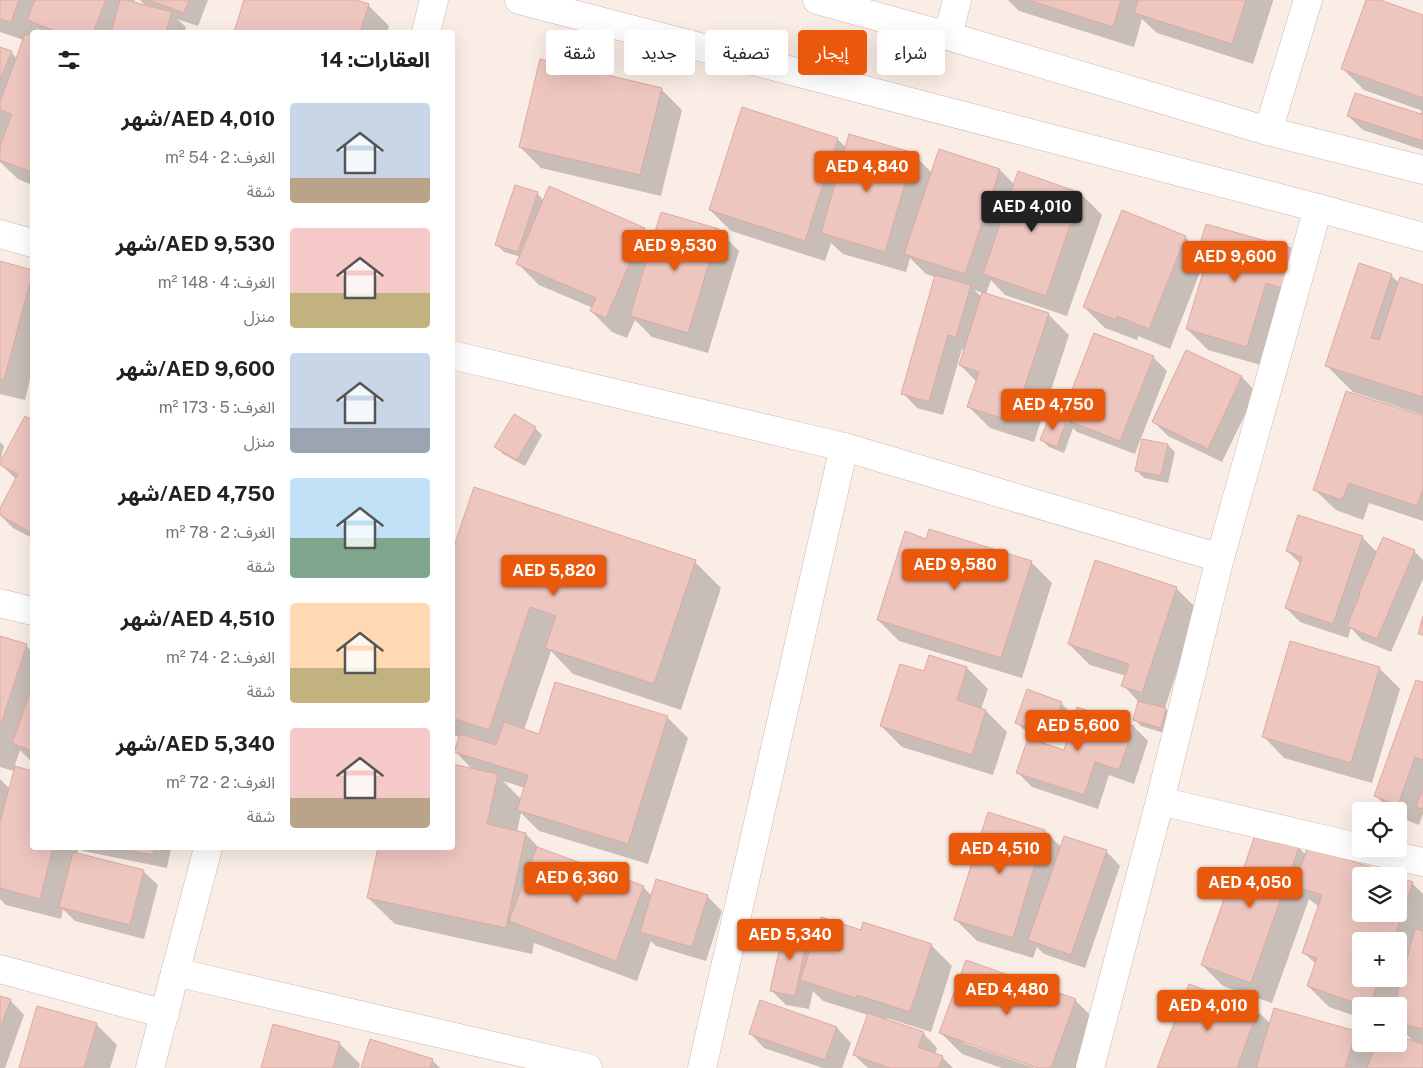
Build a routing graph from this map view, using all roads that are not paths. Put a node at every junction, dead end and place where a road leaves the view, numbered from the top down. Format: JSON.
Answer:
{"nodes":[{"id":1,"x":434,"y":0,"type":"edge"},
{"id":2,"x":520,"y":0,"type":"edge"},
{"id":3,"x":817,"y":0,"type":"edge"},
{"id":4,"x":957,"y":0,"type":"edge"},
{"id":5,"x":1308,"y":0,"type":"edge"},
{"id":6,"x":426,"y":30,"type":"edge"},
{"id":7,"x":948,"y":36,"type":"junction"},
{"id":8,"x":1268,"y":131,"type":"junction"},
{"id":9,"x":1423,"y":170,"type":"edge"},
{"id":10,"x":1318,"y":208,"type":"junction"},
{"id":11,"x":0,"y":234,"type":"edge"},
{"id":12,"x":1423,"y":237,"type":"edge"},
{"id":13,"x":30,"y":242,"type":"edge"},
{"id":14,"x":455,"y":356,"type":"edge"},
{"id":15,"x":844,"y":447,"type":"junction"},
{"id":16,"x":1220,"y":558,"type":"junction"},
{"id":17,"x":0,"y":603,"type":"edge"},
{"id":18,"x":30,"y":611,"type":"edge"},
{"id":19,"x":1160,"y":801,"type":"junction"},
{"id":20,"x":1352,"y":846,"type":"edge"},
{"id":21,"x":207,"y":850,"type":"edge"},
{"id":22,"x":1401,"y":857,"type":"edge"},
{"id":23,"x":1423,"y":862,"type":"edge"},
{"id":24,"x":0,"y":969,"type":"edge"},
{"id":25,"x":175,"y":972,"type":"junction"},
{"id":26,"x":164,"y":1014,"type":"junction"},
{"id":27,"x":150,"y":1068,"type":"edge"},
{"id":28,"x":588,"y":1068,"type":"edge"},
{"id":29,"x":702,"y":1068,"type":"edge"},
{"id":30,"x":1090,"y":1068,"type":"edge"}],
"edges":[{"from":1,"to":6,"type":"street"},
{"from":2,"to":10,"type":"street"},
{"from":3,"to":7,"type":"street"},
{"from":4,"to":7,"type":"street"},
{"from":5,"to":8,"type":"street"},
{"from":7,"to":8,"type":"street"},
{"from":8,"to":9,"type":"street"},
{"from":10,"to":12,"type":"street"},
{"from":10,"to":16,"type":"street"},
{"from":11,"to":13,"type":"street"},
{"from":14,"to":15,"type":"street"},
{"from":15,"to":16,"type":"street"},
{"from":15,"to":29,"type":"street"},
{"from":16,"to":19,"type":"street"},
{"from":17,"to":18,"type":"street"},
{"from":19,"to":20,"type":"street"},
{"from":19,"to":30,"type":"street"},
{"from":21,"to":25,"type":"street"},
{"from":22,"to":23,"type":"street"},
{"from":24,"to":26,"type":"street"},
{"from":25,"to":26,"type":"street"},
{"from":25,"to":28,"type":"street"},
{"from":26,"to":27,"type":"street"}]}
